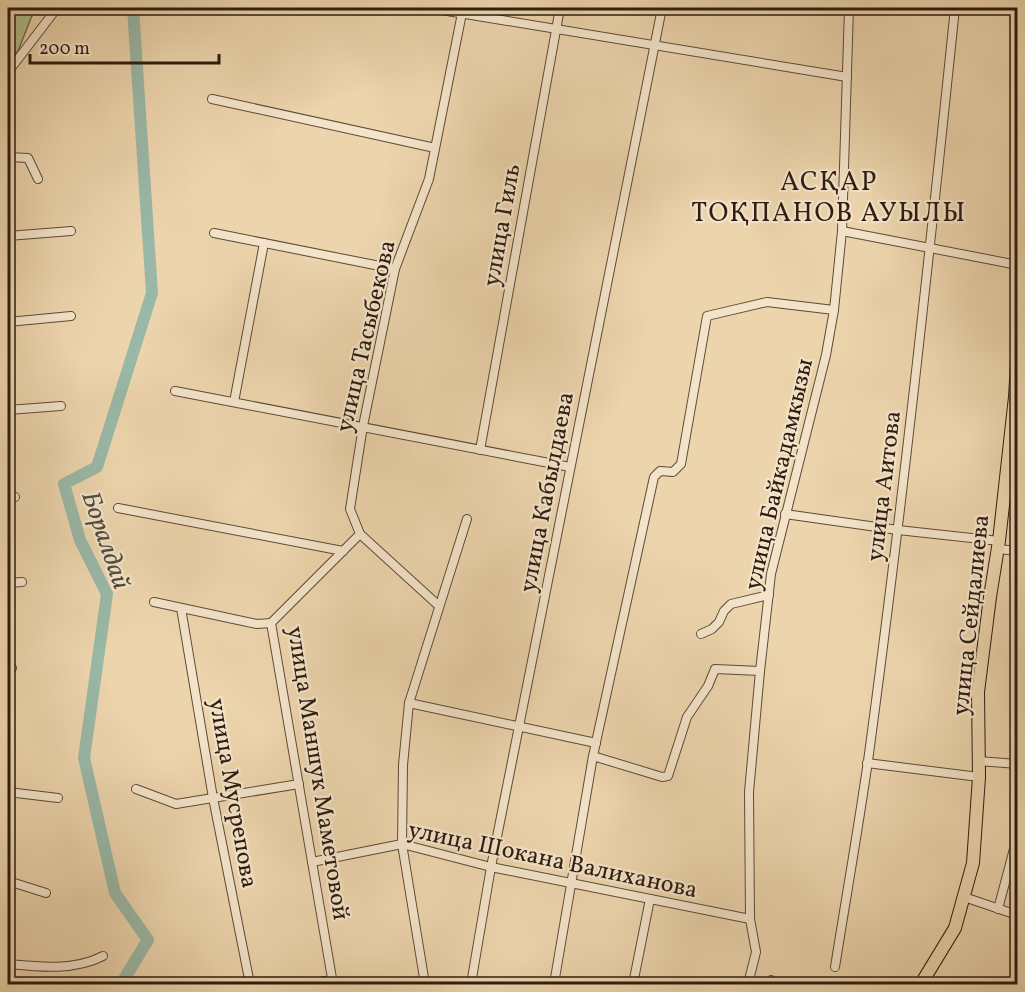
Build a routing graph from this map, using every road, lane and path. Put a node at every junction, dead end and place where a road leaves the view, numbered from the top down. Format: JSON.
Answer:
{"nodes":[{"id":1,"x":57,"y":8,"type":"edge"},
{"id":2,"x":429,"y":8,"type":"edge"},
{"id":3,"x":560,"y":8,"type":"edge"},
{"id":4,"x":662,"y":8,"type":"edge"},
{"id":5,"x":849,"y":8,"type":"edge"},
{"id":6,"x":955,"y":8,"type":"edge"},
{"id":7,"x":462,"y":10,"type":"edge"},
{"id":8,"x":556,"y":29,"type":"junction"},
{"id":9,"x":655,"y":45,"type":"junction"},
{"id":10,"x":8,"y":72,"type":"edge"},
{"id":11,"x":847,"y":77,"type":"junction"},
{"id":12,"x":212,"y":99,"type":"dead end"},
{"id":13,"x":435,"y":148,"type":"junction"},
{"id":14,"x":8,"y":157,"type":"edge"},
{"id":15,"x":38,"y":179,"type":"dead end"},
{"id":16,"x":71,"y":231,"type":"dead end"},
{"id":17,"x":842,"y":231,"type":"junction"},
{"id":18,"x":214,"y":233,"type":"dead end"},
{"id":19,"x":8,"y":236,"type":"edge"},
{"id":20,"x":264,"y":243,"type":"junction"},
{"id":21,"x":930,"y":248,"type":"junction"},
{"id":22,"x":1017,"y":265,"type":"edge"},
{"id":23,"x":395,"y":269,"type":"junction"},
{"id":24,"x":834,"y":310,"type":"junction"},
{"id":25,"x":71,"y":316,"type":"dead end"},
{"id":26,"x":8,"y":322,"type":"edge"},
{"id":27,"x":1017,"y":347,"type":"edge"},
{"id":28,"x":175,"y":391,"type":"dead end"},
{"id":29,"x":234,"y":402,"type":"junction"},
{"id":30,"x":61,"y":406,"type":"dead end"},
{"id":31,"x":8,"y":410,"type":"edge"},
{"id":32,"x":363,"y":426,"type":"junction"},
{"id":33,"x":480,"y":450,"type":"junction"},
{"id":34,"x":570,"y":467,"type":"junction"},
{"id":35,"x":118,"y":508,"type":"dead end"},
{"id":36,"x":785,"y":514,"type":"junction"},
{"id":37,"x":467,"y":519,"type":"dead end"},
{"id":38,"x":898,"y":530,"type":"junction"},
{"id":39,"x":360,"y":534,"type":"junction"},
{"id":40,"x":998,"y":545,"type":"junction"},
{"id":41,"x":343,"y":551,"type":"junction"},
{"id":42,"x":1017,"y":551,"type":"edge"},
{"id":43,"x":22,"y":582,"type":"dead end"},
{"id":44,"x":8,"y":583,"type":"edge"},
{"id":45,"x":769,"y":595,"type":"junction"},
{"id":46,"x":154,"y":602,"type":"dead end"},
{"id":47,"x":440,"y":606,"type":"junction"},
{"id":48,"x":181,"y":608,"type":"junction"},
{"id":49,"x":271,"y":623,"type":"junction"},
{"id":50,"x":700,"y":634,"type":"dead end"},
{"id":51,"x":760,"y":671,"type":"junction"},
{"id":52,"x":409,"y":703,"type":"junction"},
{"id":53,"x":520,"y":726,"type":"junction"},
{"id":54,"x":596,"y":743,"type":"junction"},
{"id":55,"x":593,"y":756,"type":"junction"},
{"id":56,"x":978,"y":761,"type":"junction"},
{"id":57,"x":867,"y":763,"type":"junction"},
{"id":58,"x":1017,"y":764,"type":"edge"},
{"id":59,"x":978,"y":777,"type":"junction"},
{"id":60,"x":299,"y":784,"type":"junction"},
{"id":61,"x":136,"y":789,"type":"dead end"},
{"id":62,"x":8,"y":792,"type":"edge"},
{"id":63,"x":58,"y":798,"type":"dead end"},
{"id":64,"x":213,"y":798,"type":"junction"},
{"id":65,"x":402,"y":844,"type":"junction"},
{"id":66,"x":1014,"y":849,"type":"dead end"},
{"id":67,"x":312,"y":862,"type":"junction"},
{"id":68,"x":490,"y":867,"type":"junction"},
{"id":69,"x":8,"y":881,"type":"edge"},
{"id":70,"x":570,"y":884,"type":"junction"},
{"id":71,"x":46,"y":893,"type":"dead end"},
{"id":72,"x":964,"y":897,"type":"junction"},
{"id":73,"x":650,"y":899,"type":"junction"},
{"id":74,"x":998,"y":909,"type":"junction"},
{"id":75,"x":1017,"y":915,"type":"edge"},
{"id":76,"x":750,"y":918,"type":"junction"},
{"id":77,"x":103,"y":956,"type":"dead end"},
{"id":78,"x":8,"y":964,"type":"edge"},
{"id":79,"x":835,"y":967,"type":"dead end"},
{"id":80,"x":333,"y":982,"type":"edge"},
{"id":81,"x":250,"y":984,"type":"edge"},
{"id":82,"x":305,"y":984,"type":"edge"},
{"id":83,"x":425,"y":984,"type":"edge"},
{"id":84,"x":471,"y":984,"type":"edge"},
{"id":85,"x":554,"y":984,"type":"edge"},
{"id":86,"x":633,"y":984,"type":"edge"},
{"id":87,"x":748,"y":984,"type":"edge"},
{"id":88,"x":921,"y":984,"type":"edge"}],
"edges":[{"from":1,"to":10,"type":"street"},
{"from":2,"to":7,"type":"street"},
{"from":3,"to":8,"type":"street","name":"улица Гиль"},
{"from":4,"to":9,"type":"street","name":"улица Кабылдаева"},
{"from":5,"to":11,"type":"street","name":"улица Байкадамкызы"},
{"from":6,"to":21,"type":"street","name":"улица Аитова"},
{"from":7,"to":8,"type":"street"},
{"from":7,"to":13,"type":"street","name":"улица Тасыбекова"},
{"from":8,"to":9,"type":"street"},
{"from":8,"to":33,"type":"street","name":"улица Гиль"},
{"from":9,"to":11,"type":"street"},
{"from":9,"to":34,"type":"street","name":"улица Кабылдаева"},
{"from":11,"to":17,"type":"street","name":"улица Байкадамкызы"},
{"from":12,"to":13,"type":"street"},
{"from":13,"to":23,"type":"street","name":"улица Тасыбекова"},
{"from":14,"to":15,"type":"street"},
{"from":16,"to":19,"type":"street"},
{"from":17,"to":21,"type":"street"},
{"from":17,"to":24,"type":"street","name":"улица Байкадамкызы"},
{"from":18,"to":20,"type":"street"},
{"from":20,"to":23,"type":"street"},
{"from":20,"to":29,"type":"street"},
{"from":21,"to":22,"type":"street"},
{"from":21,"to":38,"type":"street","name":"улица Аитова"},
{"from":23,"to":32,"type":"street","name":"улица Тасыбекова"},
{"from":24,"to":36,"type":"street","name":"улица Байкадамкызы"},
{"from":24,"to":54,"type":"street"},
{"from":25,"to":26,"type":"street"},
{"from":27,"to":40,"type":"main road","name":"улица Сейдалиева"},
{"from":28,"to":29,"type":"street"},
{"from":29,"to":32,"type":"street"},
{"from":30,"to":31,"type":"street"},
{"from":32,"to":33,"type":"street"},
{"from":32,"to":39,"type":"street","name":"улица Тасыбекова"},
{"from":33,"to":34,"type":"street"},
{"from":34,"to":53,"type":"street","name":"улица Кабылдаева"},
{"from":35,"to":41,"type":"street"},
{"from":36,"to":38,"type":"street"},
{"from":36,"to":45,"type":"street","name":"улица Байкадамкызы"},
{"from":37,"to":47,"type":"street"},
{"from":38,"to":40,"type":"street"},
{"from":38,"to":57,"type":"street","name":"улица Аитова"},
{"from":39,"to":41,"type":"street","name":"улица Маншук Маметовой"},
{"from":39,"to":47,"type":"street","name":"улица Тасыбекова"},
{"from":40,"to":42,"type":"street"},
{"from":40,"to":56,"type":"main road","name":"улица Сейдалиева"},
{"from":41,"to":49,"type":"street","name":"улица Маншук Маметовой"},
{"from":43,"to":44,"type":"street"},
{"from":45,"to":50,"type":"street"},
{"from":45,"to":51,"type":"street","name":"улица Байкадамкызы"},
{"from":46,"to":48,"type":"street"},
{"from":47,"to":52,"type":"street"},
{"from":48,"to":49,"type":"street"},
{"from":48,"to":64,"type":"street","name":"улица Мусрепова"},
{"from":49,"to":60,"type":"street","name":"улица Маншук Маметовой"},
{"from":51,"to":55,"type":"street"},
{"from":51,"to":76,"type":"street","name":"улица Байкадамкызы"},
{"from":52,"to":53,"type":"street"},
{"from":52,"to":65,"type":"street"},
{"from":53,"to":54,"type":"street"},
{"from":53,"to":68,"type":"street","name":"улица Кабылдаева"},
{"from":54,"to":55,"type":"street"},
{"from":55,"to":70,"type":"street"},
{"from":56,"to":58,"type":"street"},
{"from":56,"to":59,"type":"main road","name":"улица Сейдалиева"},
{"from":57,"to":59,"type":"street"},
{"from":57,"to":79,"type":"street","name":"улица Аитова"},
{"from":59,"to":72,"type":"main road","name":"улица Сейдалиева"},
{"from":60,"to":64,"type":"street"},
{"from":60,"to":67,"type":"street","name":"улица Маншук Маметовой"},
{"from":61,"to":64,"type":"street"},
{"from":62,"to":63,"type":"street"},
{"from":64,"to":81,"type":"street","name":"улица Мусрепова"},
{"from":65,"to":67,"type":"street","name":"улица Шокана Валиханова"},
{"from":65,"to":68,"type":"street","name":"улица Шокана Валиханова"},
{"from":65,"to":83,"type":"street"},
{"from":66,"to":74,"type":"street"},
{"from":67,"to":80,"type":"street","name":"улица Маншук Маметовой"},
{"from":68,"to":70,"type":"street","name":"улица Шокана Валиханова"},
{"from":68,"to":84,"type":"street","name":"улица Кабылдаева"},
{"from":69,"to":71,"type":"street"},
{"from":70,"to":73,"type":"street","name":"улица Шокана Валиханова"},
{"from":70,"to":85,"type":"street"},
{"from":72,"to":74,"type":"street"},
{"from":72,"to":88,"type":"main road","name":"улица Сейдалиева"},
{"from":73,"to":76,"type":"street","name":"улица Шокана Валиханова"},
{"from":73,"to":86,"type":"street"},
{"from":74,"to":75,"type":"street"},
{"from":76,"to":87,"type":"street","name":"улица Байкадамкызы"},
{"from":77,"to":78,"type":"street"},
{"from":80,"to":82,"type":"street"}]}
